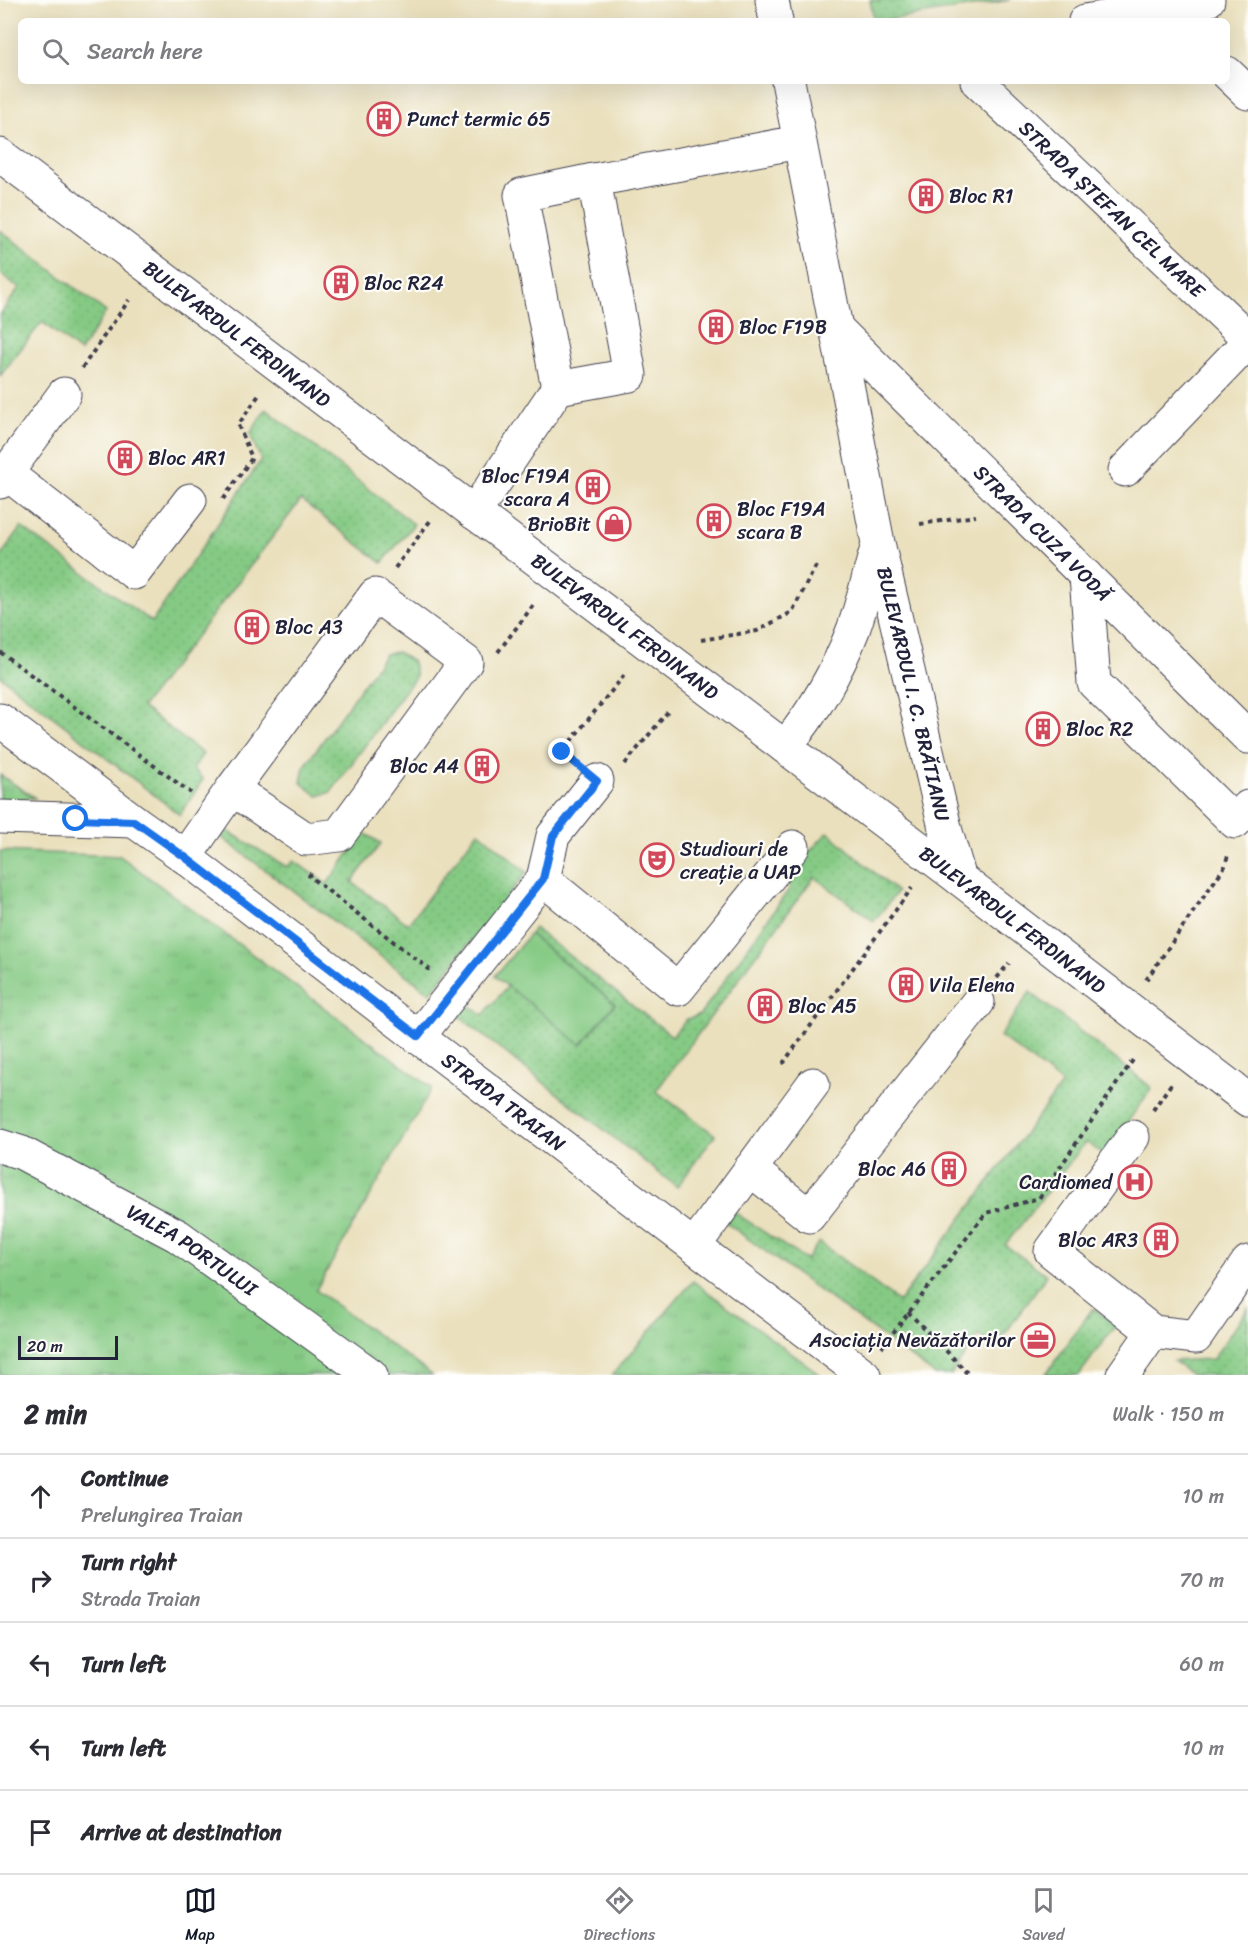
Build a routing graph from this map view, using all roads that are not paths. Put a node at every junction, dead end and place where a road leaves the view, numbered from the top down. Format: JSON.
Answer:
{"nodes":[{"id":1,"x":772,"y":0,"type":"edge"},
{"id":2,"x":1208,"y":0,"type":"edge"},
{"id":3,"x":1162,"y":10,"type":"edge"},
{"id":4,"x":775,"y":18,"type":"edge"},
{"id":5,"x":1106,"y":18,"type":"edge"},
{"id":6,"x":1230,"y":76,"type":"edge"},
{"id":7,"x":789,"y":84,"type":"edge"},
{"id":8,"x":980,"y":84,"type":"edge"},
{"id":9,"x":1248,"y":93,"type":"edge"},
{"id":10,"x":799,"y":142,"type":"junction"},
{"id":11,"x":0,"y":155,"type":"edge"},
{"id":12,"x":594,"y":180,"type":"junction"},
{"id":13,"x":836,"y":328,"type":"junction"},
{"id":14,"x":1248,"y":340,"type":"edge"},
{"id":15,"x":558,"y":388,"type":"junction"},
{"id":16,"x":64,"y":394,"type":"road end"},
{"id":17,"x":1125,"y":470,"type":"dead end"},
{"id":18,"x":3,"y":478,"type":"edge"},
{"id":19,"x":190,"y":500,"type":"road end"},
{"id":20,"x":474,"y":513,"type":"junction"},
{"id":21,"x":878,"y":543,"type":"junction"},
{"id":22,"x":1086,"y":576,"type":"junction"},
{"id":23,"x":0,"y":720,"type":"edge"},
{"id":24,"x":1248,"y":737,"type":"edge"},
{"id":25,"x":785,"y":747,"type":"junction"},
{"id":26,"x":597,"y":781,"type":"road end"},
{"id":27,"x":224,"y":800,"type":"junction"},
{"id":28,"x":1241,"y":815,"type":"edge"},
{"id":29,"x":0,"y":817,"type":"edge"},
{"id":30,"x":134,"y":821,"type":"junction"},
{"id":31,"x":793,"y":847,"type":"dead end"},
{"id":32,"x":185,"y":857,"type":"junction"},
{"id":33,"x":543,"y":879,"type":"junction"},
{"id":34,"x":960,"y":879,"type":"junction"},
{"id":35,"x":978,"y":1002,"type":"dead end"},
{"id":36,"x":418,"y":1036,"type":"junction"},
{"id":37,"x":813,"y":1084,"type":"road end"},
{"id":38,"x":1248,"y":1100,"type":"edge"},
{"id":39,"x":1133,"y":1137,"type":"dead end"},
{"id":40,"x":0,"y":1146,"type":"edge"},
{"id":41,"x":750,"y":1169,"type":"junction"},
{"id":42,"x":694,"y":1246,"type":"junction"},
{"id":43,"x":1248,"y":1262,"type":"edge"},
{"id":44,"x":1153,"y":1332,"type":"junction"},
{"id":45,"x":872,"y":1363,"type":"edge"},
{"id":46,"x":371,"y":1375,"type":"edge"},
{"id":47,"x":1123,"y":1375,"type":"edge"}],
"edges":[{"from":1,"to":4,"type":"street"},
{"from":2,"to":3,"type":"street"},
{"from":3,"to":5,"type":"street"},
{"from":6,"to":9,"type":"street"},
{"from":7,"to":10,"type":"street","name":"BULEVARDUL I. C. BRĂTIANU"},
{"from":8,"to":14,"type":"street","name":"STRADA ȘTEFAN CEL MARE"},
{"from":10,"to":12,"type":"street"},
{"from":10,"to":13,"type":"street","name":"BULEVARDUL I. C. BRĂTIANU"},
{"from":11,"to":20,"type":"street","name":"BULEVARDUL FERDINAND"},
{"from":12,"to":15,"type":"street"},
{"from":12,"to":15,"type":"street"},
{"from":13,"to":21,"type":"street","name":"BULEVARDUL I. C. BRĂTIANU"},
{"from":13,"to":22,"type":"street","name":"STRADA CUZA VODĂ"},
{"from":14,"to":17,"type":"street"},
{"from":15,"to":20,"type":"street"},
{"from":16,"to":18,"type":"street"},
{"from":18,"to":19,"type":"street"},
{"from":20,"to":25,"type":"street","name":"BULEVARDUL FERDINAND"},
{"from":21,"to":25,"type":"street","name":"BULEVARDUL I. C. BRĂTIANU"},
{"from":21,"to":34,"type":"street","name":"BULEVARDUL I. C. BRĂTIANU"},
{"from":22,"to":24,"type":"street","name":"STRADA CUZA VODĂ"},
{"from":22,"to":28,"type":"street"},
{"from":23,"to":30,"type":"street","name":"STRADA TRAIAN"},
{"from":25,"to":34,"type":"street","name":"BULEVARDUL FERDINAND"},
{"from":26,"to":33,"type":"street"},
{"from":27,"to":27,"type":"street"},
{"from":27,"to":32,"type":"street"},
{"from":29,"to":30,"type":"street"},
{"from":30,"to":32,"type":"street","name":"STRADA TRAIAN"},
{"from":31,"to":33,"type":"street"},
{"from":32,"to":36,"type":"street","name":"STRADA TRAIAN"},
{"from":33,"to":36,"type":"street"},
{"from":34,"to":38,"type":"street","name":"BULEVARDUL FERDINAND"},
{"from":35,"to":41,"type":"street"},
{"from":36,"to":42,"type":"street","name":"STRADA TRAIAN"},
{"from":37,"to":41,"type":"street"},
{"from":39,"to":44,"type":"street"},
{"from":40,"to":46,"type":"street","name":"VALEA PORTULUI"},
{"from":41,"to":42,"type":"street"},
{"from":42,"to":45,"type":"street","name":"STRADA TRAIAN"},
{"from":43,"to":44,"type":"street"},
{"from":44,"to":47,"type":"street"}]}
